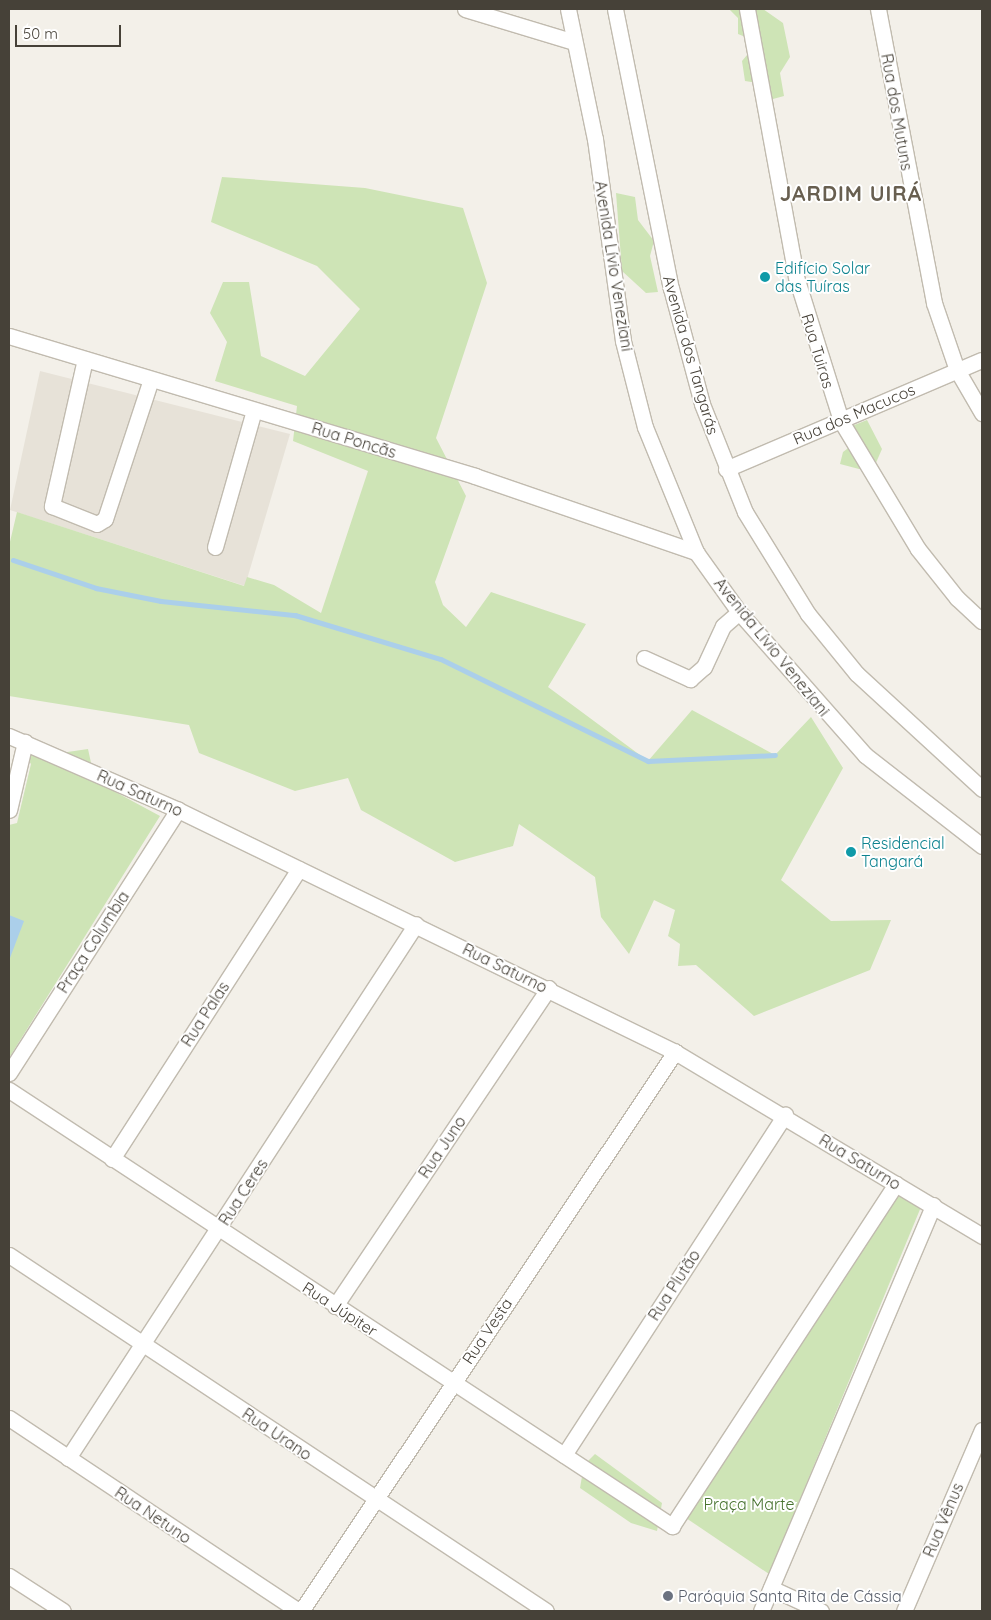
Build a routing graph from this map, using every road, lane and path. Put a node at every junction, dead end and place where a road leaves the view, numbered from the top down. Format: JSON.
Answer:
{"nodes":[{"id":1,"x":465,"y":9,"type":"edge"},
{"id":2,"x":568,"y":9,"type":"edge"},
{"id":3,"x":615,"y":9,"type":"edge"},
{"id":4,"x":748,"y":9,"type":"edge"},
{"id":5,"x":878,"y":9,"type":"edge"},
{"id":6,"x":574,"y":42,"type":"junction"},
{"id":7,"x":9,"y":336,"type":"edge"},
{"id":8,"x":85,"y":359,"type":"junction"},
{"id":9,"x":982,"y":360,"type":"edge"},
{"id":10,"x":957,"y":370,"type":"junction"},
{"id":11,"x":151,"y":379,"type":"junction"},
{"id":12,"x":254,"y":410,"type":"junction"},
{"id":13,"x":982,"y":413,"type":"edge"},
{"id":14,"x":841,"y":420,"type":"junction"},
{"id":15,"x":726,"y":469,"type":"junction"},
{"id":16,"x":215,"y":547,"type":"dead end"},
{"id":17,"x":696,"y":552,"type":"junction"},
{"id":18,"x":739,"y":612,"type":"junction"},
{"id":19,"x":982,"y":620,"type":"edge"},
{"id":20,"x":644,"y":658,"type":"dead end"},
{"id":21,"x":9,"y":736,"type":"edge"},
{"id":22,"x":25,"y":742,"type":"junction"},
{"id":23,"x":982,"y":789,"type":"edge"},
{"id":24,"x":9,"y":810,"type":"edge"},
{"id":25,"x":178,"y":810,"type":"junction"},
{"id":26,"x":982,"y":846,"type":"edge"},
{"id":27,"x":299,"y":869,"type":"junction"},
{"id":28,"x":416,"y":924,"type":"junction"},
{"id":29,"x":548,"y":988,"type":"junction"},
{"id":30,"x":675,"y":1052,"type":"junction"},
{"id":31,"x":9,"y":1073,"type":"edge"},
{"id":32,"x":9,"y":1090,"type":"edge"},
{"id":33,"x":785,"y":1116,"type":"junction"},
{"id":34,"x":112,"y":1159,"type":"junction"},
{"id":35,"x":896,"y":1184,"type":"junction"},
{"id":36,"x":933,"y":1205,"type":"junction"},
{"id":37,"x":218,"y":1230,"type":"junction"},
{"id":38,"x":982,"y":1236,"type":"edge"},
{"id":39,"x":9,"y":1255,"type":"edge"},
{"id":40,"x":335,"y":1306,"type":"junction"},
{"id":41,"x":143,"y":1343,"type":"junction"},
{"id":42,"x":453,"y":1381,"type":"junction"},
{"id":43,"x":9,"y":1418,"type":"edge"},
{"id":44,"x":982,"y":1430,"type":"edge"},
{"id":45,"x":564,"y":1455,"type":"junction"},
{"id":46,"x":68,"y":1458,"type":"junction"},
{"id":47,"x":374,"y":1500,"type":"junction"},
{"id":48,"x":9,"y":1576,"type":"edge"},
{"id":49,"x":771,"y":1588,"type":"junction"},
{"id":50,"x":63,"y":1611,"type":"edge"},
{"id":51,"x":299,"y":1611,"type":"edge"},
{"id":52,"x":546,"y":1611,"type":"edge"},
{"id":53,"x":761,"y":1611,"type":"edge"},
{"id":54,"x":821,"y":1611,"type":"edge"},
{"id":55,"x":904,"y":1611,"type":"edge"}],
"edges":[{"from":1,"to":6,"type":"street"},
{"from":2,"to":6,"type":"street","name":"Avenida Lívio Veneziani"},
{"from":3,"to":15,"type":"street","name":"Avenida dos Tangarás"},
{"from":4,"to":14,"type":"street","name":"Rua Tuiras"},
{"from":5,"to":10,"type":"street","name":"Rua dos Mutuns"},
{"from":6,"to":17,"type":"street","name":"Avenida Lívio Veneziani"},
{"from":7,"to":8,"type":"street","name":"Rua Poncãs"},
{"from":8,"to":11,"type":"street","name":"Rua Poncãs"},
{"from":8,"to":11,"type":"street"},
{"from":9,"to":10,"type":"street","name":"Rua dos Macucos"},
{"from":10,"to":13,"type":"street","name":"Rua dos Mutuns"},
{"from":10,"to":14,"type":"street","name":"Rua dos Macucos"},
{"from":11,"to":12,"type":"street","name":"Rua Poncãs"},
{"from":12,"to":16,"type":"street"},
{"from":12,"to":17,"type":"street","name":"Rua Poncãs"},
{"from":14,"to":15,"type":"street","name":"Rua dos Macucos"},
{"from":14,"to":19,"type":"street","name":"Rua Tuiras"},
{"from":15,"to":23,"type":"street","name":"Avenida dos Tangarás"},
{"from":17,"to":18,"type":"street","name":"Avenida Lívio Veneziani"},
{"from":18,"to":20,"type":"street"},
{"from":18,"to":26,"type":"street","name":"Avenida Lívio Veneziani"},
{"from":21,"to":22,"type":"street","name":"Rua Saturno"},
{"from":22,"to":24,"type":"street"},
{"from":22,"to":25,"type":"street","name":"Rua Saturno"},
{"from":25,"to":27,"type":"street","name":"Rua Saturno"},
{"from":25,"to":31,"type":"street","name":"Praça Columbia"},
{"from":27,"to":28,"type":"street","name":"Rua Saturno"},
{"from":27,"to":34,"type":"street","name":"Rua Palas"},
{"from":28,"to":29,"type":"street","name":"Rua Saturno"},
{"from":28,"to":37,"type":"street","name":"Rua Ceres"},
{"from":29,"to":30,"type":"street","name":"Rua Saturno"},
{"from":29,"to":40,"type":"street","name":"Rua Juno"},
{"from":30,"to":33,"type":"street","name":"Rua Saturno"},
{"from":30,"to":42,"type":"street","name":"Rua Vesta"},
{"from":32,"to":34,"type":"street","name":"Rua Júpiter"},
{"from":33,"to":35,"type":"street","name":"Rua Saturno"},
{"from":33,"to":45,"type":"street","name":"Rua Plutão"},
{"from":34,"to":37,"type":"street","name":"Rua Júpiter"},
{"from":35,"to":36,"type":"street","name":"Rua Saturno"},
{"from":35,"to":45,"type":"street","name":"Rua Júpiter"},
{"from":36,"to":38,"type":"street","name":"Rua Saturno"},
{"from":36,"to":49,"type":"street"},
{"from":37,"to":40,"type":"street","name":"Rua Júpiter"},
{"from":37,"to":41,"type":"street","name":"Rua Ceres"},
{"from":39,"to":41,"type":"street","name":"Rua Urano"},
{"from":40,"to":42,"type":"street","name":"Rua Júpiter"},
{"from":41,"to":46,"type":"street","name":"Rua Ceres"},
{"from":41,"to":47,"type":"street","name":"Rua Urano"},
{"from":42,"to":45,"type":"street","name":"Rua Júpiter"},
{"from":42,"to":47,"type":"street","name":"Rua Vesta"},
{"from":43,"to":46,"type":"street","name":"Rua Netuno"},
{"from":44,"to":55,"type":"street","name":"Rua Vênus"},
{"from":46,"to":51,"type":"street","name":"Rua Netuno"},
{"from":47,"to":51,"type":"street","name":"Rua Vesta"},
{"from":47,"to":52,"type":"street","name":"Rua Urano"},
{"from":48,"to":50,"type":"street"},
{"from":49,"to":53,"type":"street"},
{"from":49,"to":54,"type":"street"}]}
